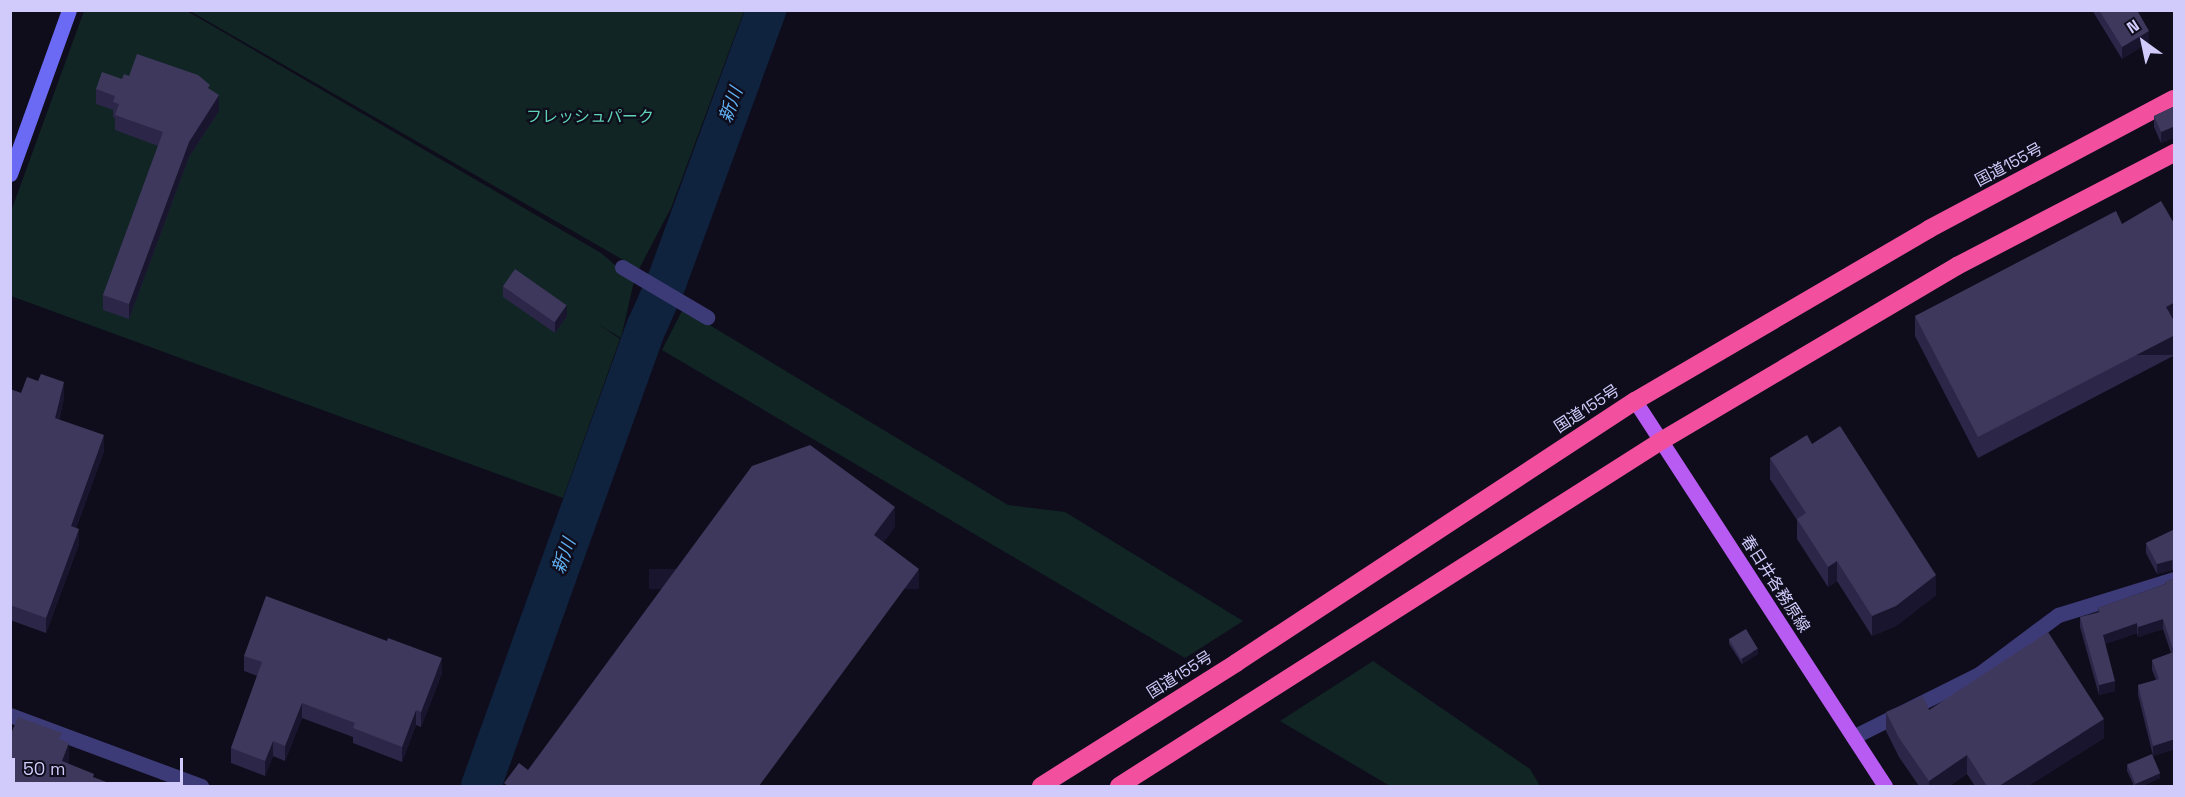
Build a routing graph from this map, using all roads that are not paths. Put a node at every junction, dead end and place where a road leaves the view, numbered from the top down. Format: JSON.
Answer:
{"nodes":[{"id":1,"x":69,"y":10,"type":"edge"},
{"id":2,"x":2175,"y":99,"type":"edge"},
{"id":3,"x":2175,"y":153,"type":"edge"},
{"id":4,"x":10,"y":174,"type":"edge"},
{"id":5,"x":622,"y":267,"type":"dead end"},
{"id":6,"x":707,"y":317,"type":"dead end"},
{"id":7,"x":1635,"y":401,"type":"junction"},
{"id":8,"x":1661,"y":441,"type":"junction"},
{"id":9,"x":2175,"y":579,"type":"edge"},
{"id":10,"x":10,"y":715,"type":"edge"},
{"id":11,"x":1852,"y":737,"type":"junction"},
{"id":12,"x":201,"y":786,"type":"edge"},
{"id":13,"x":1041,"y":786,"type":"edge"},
{"id":14,"x":1119,"y":786,"type":"edge"},
{"id":15,"x":1885,"y":786,"type":"edge"}],
"edges":[{"from":1,"to":4,"type":"street"},
{"from":2,"to":7,"type":"highway","name":"国道155号"},
{"from":3,"to":8,"type":"highway"},
{"from":5,"to":6,"type":"street"},
{"from":7,"to":8,"type":"main road","name":"春日井各務原線"},
{"from":7,"to":13,"type":"highway","name":"国道155号"},
{"from":8,"to":11,"type":"main road","name":"春日井各務原線"},
{"from":8,"to":14,"type":"highway"},
{"from":9,"to":11,"type":"street"},
{"from":10,"to":12,"type":"street"},
{"from":11,"to":15,"type":"main road","name":"春日井各務原線"}]}
